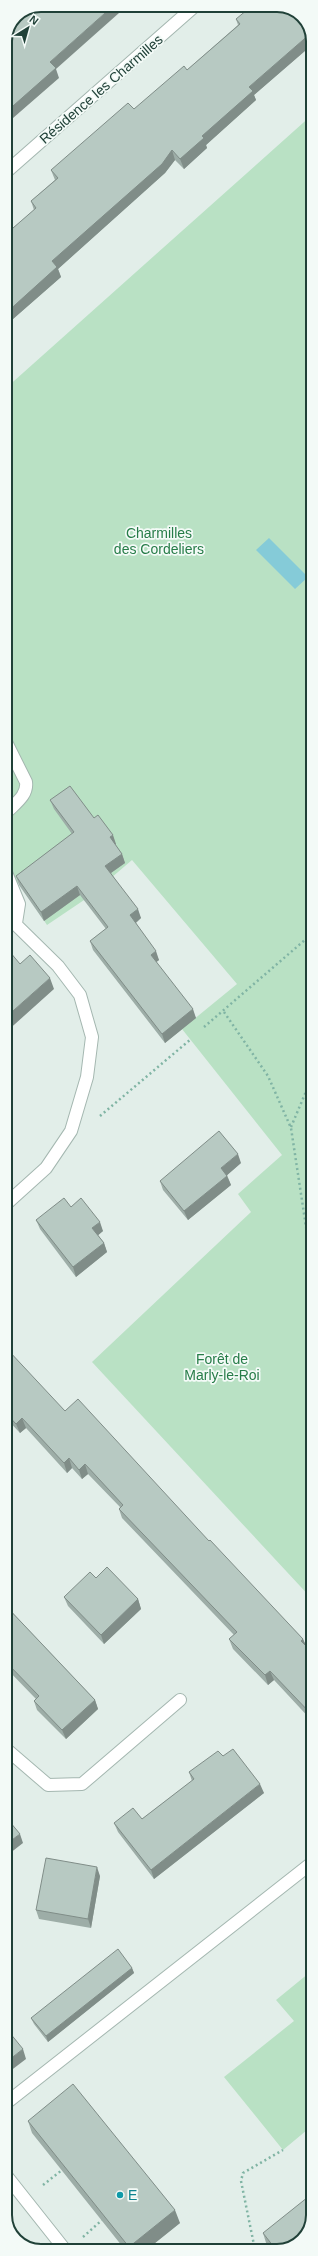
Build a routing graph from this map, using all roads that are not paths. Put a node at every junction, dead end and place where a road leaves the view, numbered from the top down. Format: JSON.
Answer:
{"nodes":[{"id":1,"x":188,"y":12,"type":"edge"},
{"id":2,"x":12,"y":167,"type":"edge"},
{"id":3,"x":12,"y":754,"type":"edge"},
{"id":4,"x":12,"y":807,"type":"edge"},
{"id":5,"x":12,"y":887,"type":"edge"},
{"id":6,"x":12,"y":920,"type":"edge"},
{"id":7,"x":16,"y":923,"type":"junction"},
{"id":8,"x":12,"y":1199,"type":"edge"},
{"id":9,"x":180,"y":1700,"type":"dead end"},
{"id":10,"x":12,"y":1754,"type":"edge"},
{"id":11,"x":306,"y":1873,"type":"edge"},
{"id":12,"x":12,"y":2099,"type":"edge"},
{"id":13,"x":12,"y":2183,"type":"edge"},
{"id":14,"x":60,"y":2244,"type":"edge"}],
"edges":[{"from":1,"to":2,"type":"street","name":"Résidence les Charmilles"},
{"from":3,"to":4,"type":"street"},
{"from":5,"to":7,"type":"street"},
{"from":6,"to":7,"type":"street"},
{"from":7,"to":8,"type":"street"},
{"from":9,"to":10,"type":"street"},
{"from":11,"to":12,"type":"street"},
{"from":13,"to":14,"type":"street"}]}
